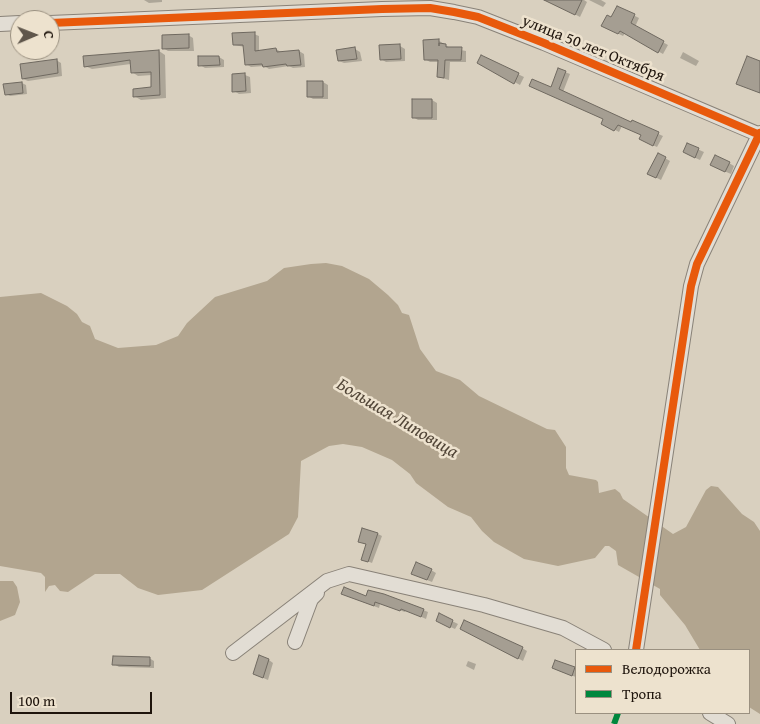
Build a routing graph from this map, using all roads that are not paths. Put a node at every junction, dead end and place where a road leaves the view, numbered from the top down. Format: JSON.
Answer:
{"nodes":[{"id":1,"x":60,"y":23,"type":"edge"},
{"id":2,"x":760,"y":134,"type":"edge"},
{"id":3,"x":327,"y":581,"type":"junction"},
{"id":4,"x":295,"y":642,"type":"dead end"},
{"id":5,"x":602,"y":649,"type":"edge"},
{"id":6,"x":636,"y":649,"type":"edge"},
{"id":7,"x":233,"y":653,"type":"dead end"},
{"id":8,"x":712,"y":714,"type":"edge"},
{"id":9,"x":728,"y":724,"type":"edge"}],
"edges":[{"from":1,"to":2,"type":"street","name":"улица 50 лет Октября"},
{"from":2,"to":6,"type":"street"},
{"from":3,"to":4,"type":"street"},
{"from":3,"to":5,"type":"street"},
{"from":3,"to":7,"type":"street"},
{"from":8,"to":9,"type":"street"}]}
